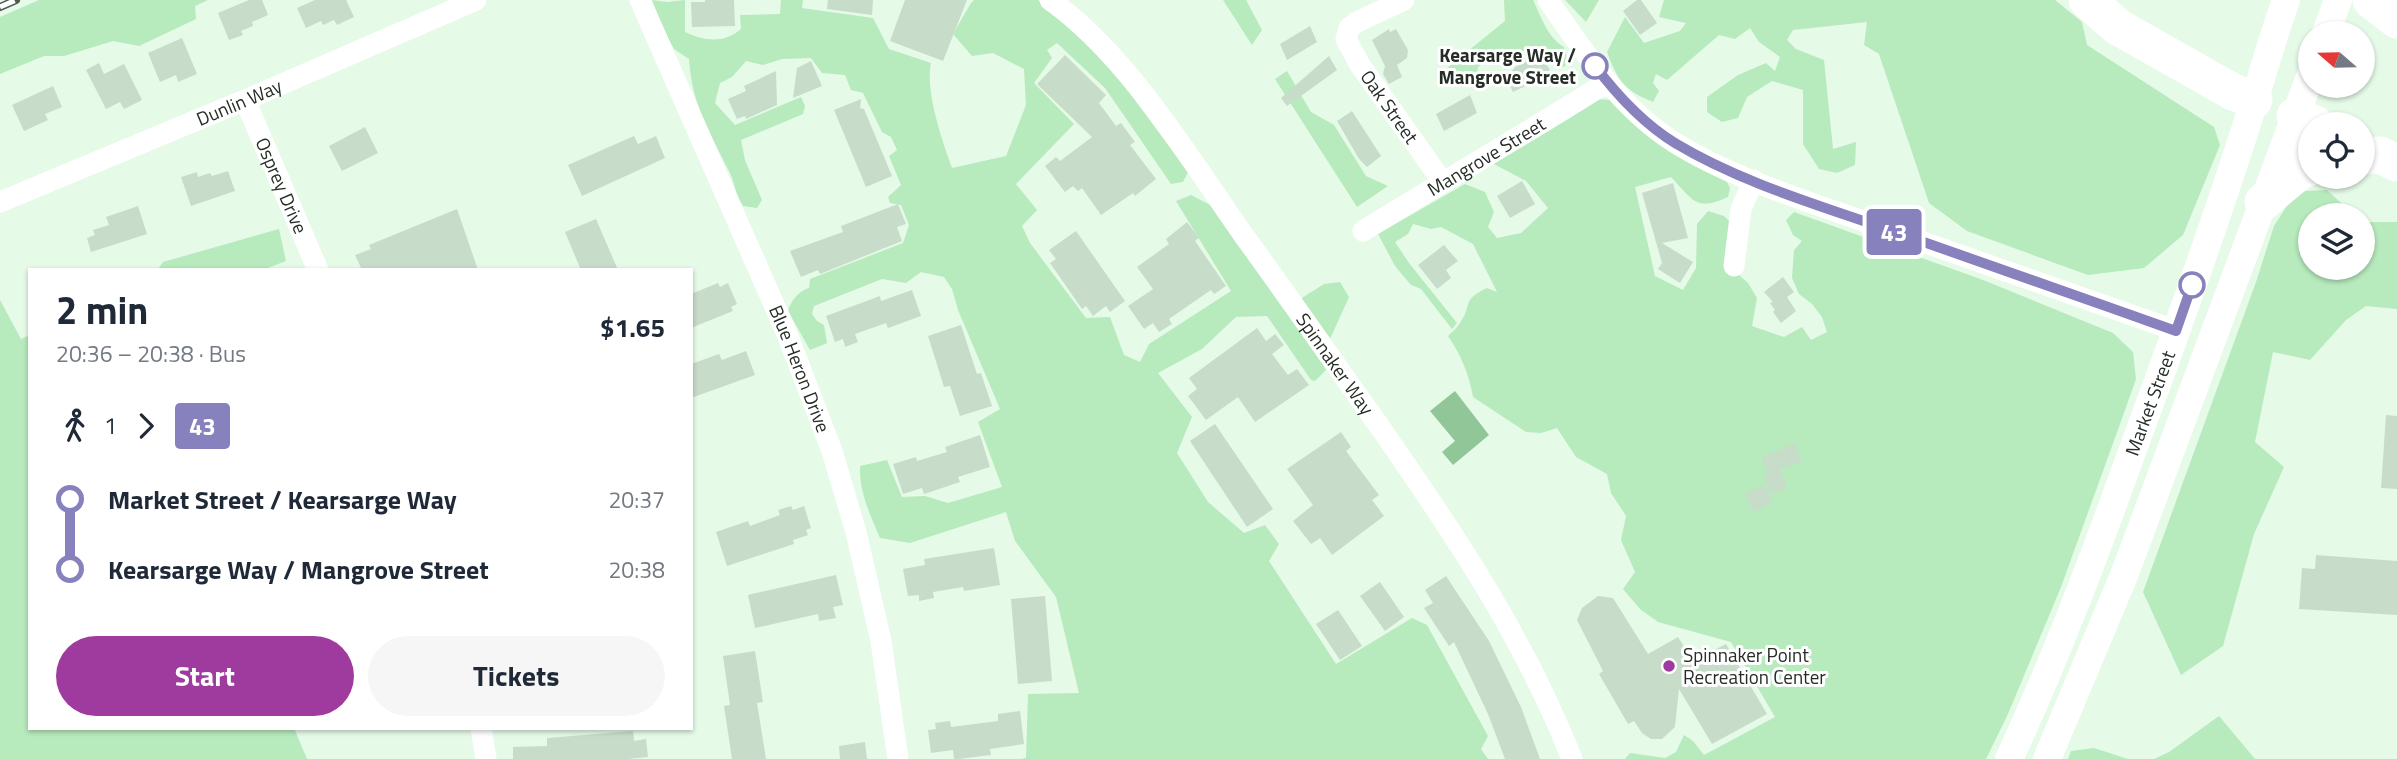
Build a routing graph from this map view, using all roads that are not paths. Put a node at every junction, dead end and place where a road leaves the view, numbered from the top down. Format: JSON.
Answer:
{"nodes":[{"id":1,"x":476,"y":0,"type":"edge"},
{"id":2,"x":640,"y":0,"type":"edge"},
{"id":3,"x":1050,"y":0,"type":"edge"},
{"id":4,"x":1404,"y":0,"type":"edge"},
{"id":5,"x":1548,"y":0,"type":"edge"},
{"id":6,"x":2087,"y":0,"type":"edge"},
{"id":7,"x":2287,"y":0,"type":"edge"},
{"id":8,"x":2338,"y":0,"type":"edge"},
{"id":9,"x":2371,"y":0,"type":"edge"},
{"id":10,"x":2397,"y":20,"type":"edge"},
{"id":11,"x":2330,"y":21,"type":"edge"},
{"id":12,"x":1609,"y":84,"type":"junction"},
{"id":13,"x":245,"y":100,"type":"junction"},
{"id":14,"x":2254,"y":100,"type":"junction"},
{"id":15,"x":2298,"y":117,"type":"edge"},
{"id":16,"x":2298,"y":134,"type":"edge"},
{"id":17,"x":2298,"y":174,"type":"edge"},
{"id":18,"x":1754,"y":180,"type":"junction"},
{"id":19,"x":1442,"y":181,"type":"junction"},
{"id":20,"x":0,"y":202,"type":"edge"},
{"id":21,"x":2263,"y":202,"type":"junction"},
{"id":22,"x":1363,"y":231,"type":"dead end"},
{"id":23,"x":1734,"y":266,"type":"dead end"},
{"id":24,"x":317,"y":268,"type":"edge"},
{"id":25,"x":2176,"y":331,"type":"junction"},
{"id":26,"x":2211,"y":342,"type":"junction"},
{"id":27,"x":481,"y":730,"type":"edge"},
{"id":28,"x":486,"y":759,"type":"edge"},
{"id":29,"x":898,"y":759,"type":"edge"},
{"id":30,"x":1572,"y":759,"type":"edge"},
{"id":31,"x":2009,"y":759,"type":"edge"},
{"id":32,"x":2047,"y":759,"type":"edge"}],
"edges":[{"from":1,"to":13,"type":"street","name":"Dunlin Way"},
{"from":2,"to":29,"type":"street","name":"Blue Heron Drive"},
{"from":3,"to":30,"type":"street","name":"Spinnaker Way"},
{"from":4,"to":19,"type":"street","name":"Oak Street"},
{"from":5,"to":12,"type":"street"},
{"from":6,"to":14,"type":"highway"},
{"from":7,"to":14,"type":"main road","name":"Market Street"},
{"from":8,"to":11,"type":"main road"},
{"from":9,"to":10,"type":"highway"},
{"from":12,"to":18,"type":"street"},
{"from":12,"to":19,"type":"street","name":"Mangrove Street"},
{"from":13,"to":20,"type":"street","name":"Dunlin Way"},
{"from":13,"to":24,"type":"street","name":"Osprey Drive"},
{"from":14,"to":15,"type":"main road"},
{"from":14,"to":25,"type":"main road","name":"Market Street"},
{"from":16,"to":21,"type":"main road","name":"Market Street"},
{"from":17,"to":21,"type":"highway"},
{"from":18,"to":23,"type":"street"},
{"from":18,"to":25,"type":"street"},
{"from":19,"to":22,"type":"street","name":"Mangrove Street"},
{"from":21,"to":26,"type":"main road","name":"Market Street"},
{"from":25,"to":26,"type":"main road"},
{"from":25,"to":31,"type":"main road","name":"Market Street"},
{"from":26,"to":32,"type":"main road","name":"Market Street"},
{"from":27,"to":28,"type":"street"}]}
